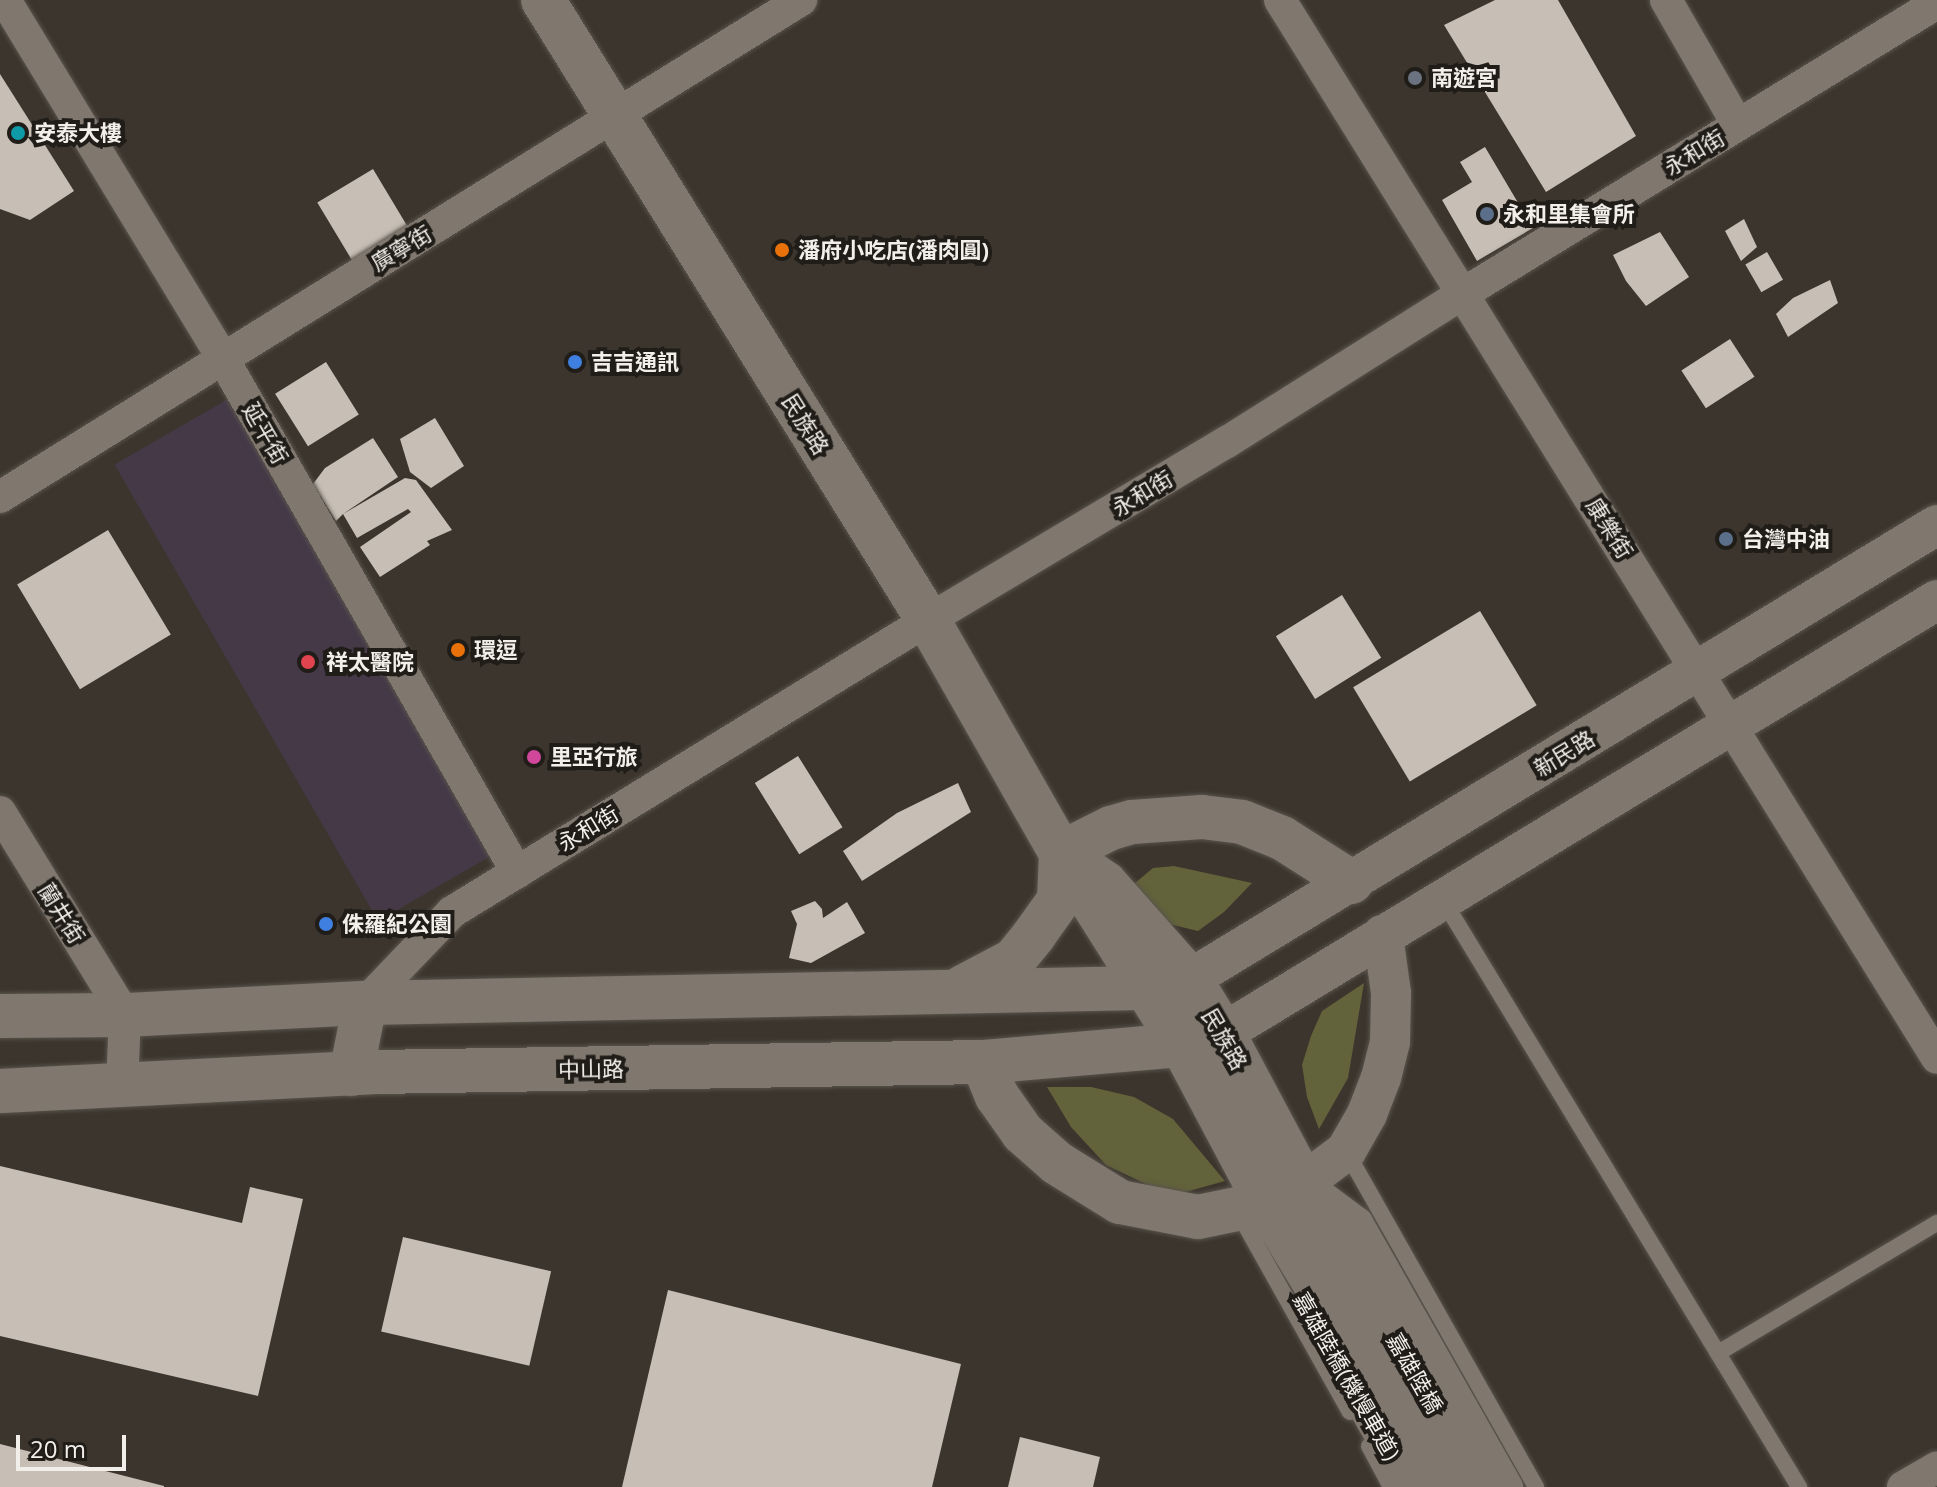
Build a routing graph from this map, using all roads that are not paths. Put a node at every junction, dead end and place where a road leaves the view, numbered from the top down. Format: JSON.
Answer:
{"nodes":[{"id":1,"x":5,"y":0,"type":"edge"},
{"id":2,"x":543,"y":0,"type":"edge"},
{"id":3,"x":801,"y":0,"type":"edge"},
{"id":4,"x":1280,"y":0,"type":"edge"},
{"id":5,"x":1666,"y":0,"type":"edge"},
{"id":6,"x":1937,"y":3,"type":"edge"},
{"id":7,"x":617,"y":116,"type":"junction"},
{"id":8,"x":1738,"y":125,"type":"junction"},
{"id":9,"x":1464,"y":293,"type":"junction"},
{"id":10,"x":222,"y":357,"type":"junction"},
{"id":11,"x":0,"y":497,"type":"edge"},
{"id":12,"x":1937,"y":525,"type":"edge"},
{"id":13,"x":1937,"y":600,"type":"edge"},
{"id":14,"x":928,"y":620,"type":"junction"},
{"id":15,"x":1698,"y":672,"type":"junction"},
{"id":16,"x":1729,"y":723,"type":"junction"},
{"id":17,"x":0,"y":812,"type":"edge"},
{"id":18,"x":1061,"y":853,"type":"junction"},
{"id":19,"x":517,"y":872,"type":"junction"},
{"id":20,"x":1351,"y":882,"type":"junction"},
{"id":21,"x":1442,"y":898,"type":"junction"},
{"id":22,"x":1383,"y":935,"type":"junction"},
{"id":23,"x":1190,"y":979,"type":"junction"},
{"id":24,"x":1143,"y":988,"type":"junction"},
{"id":25,"x":955,"y":991,"type":"junction"},
{"id":26,"x":365,"y":1003,"type":"junction"},
{"id":27,"x":125,"y":1015,"type":"junction"},
{"id":28,"x":0,"y":1016,"type":"edge"},
{"id":29,"x":1223,"y":1033,"type":"junction"},
{"id":30,"x":1182,"y":1045,"type":"junction"},
{"id":31,"x":1937,"y":1058,"type":"edge"},
{"id":32,"x":983,"y":1062,"type":"junction"},
{"id":33,"x":351,"y":1074,"type":"junction"},
{"id":34,"x":122,"y":1087,"type":"junction"},
{"id":35,"x":0,"y":1091,"type":"edge"},
{"id":36,"x":1346,"y":1151,"type":"junction"},
{"id":37,"x":1269,"y":1199,"type":"junction"},
{"id":38,"x":1937,"y":1223,"type":"edge"},
{"id":39,"x":1325,"y":1255,"type":"junction"},
{"id":40,"x":1718,"y":1353,"type":"junction"},
{"id":41,"x":1937,"y":1467,"type":"edge"},
{"id":42,"x":1391,"y":1487,"type":"edge"},
{"id":43,"x":1410,"y":1487,"type":"edge"},
{"id":44,"x":1438,"y":1487,"type":"edge"},
{"id":45,"x":1481,"y":1487,"type":"edge"},
{"id":46,"x":1507,"y":1487,"type":"edge"},
{"id":47,"x":1536,"y":1487,"type":"edge"},
{"id":48,"x":1799,"y":1487,"type":"edge"},
{"id":49,"x":1903,"y":1487,"type":"edge"}],
"edges":[{"from":1,"to":10,"type":"street","name":"延平街"},
{"from":2,"to":7,"type":"main road","name":"民族路"},
{"from":3,"to":7,"type":"street","name":"廣寧街"},
{"from":4,"to":9,"type":"street","name":"康樂街"},
{"from":5,"to":8,"type":"street"},
{"from":6,"to":8,"type":"street","name":"永和街"},
{"from":7,"to":10,"type":"street","name":"廣寧街"},
{"from":7,"to":14,"type":"main road","name":"民族路"},
{"from":8,"to":9,"type":"street","name":"永和街"},
{"from":9,"to":14,"type":"street","name":"永和街"},
{"from":9,"to":15,"type":"street","name":"康樂街"},
{"from":10,"to":11,"type":"street","name":"廣寧街"},
{"from":10,"to":19,"type":"street","name":"延平街"},
{"from":12,"to":15,"type":"street","name":"新民路"},
{"from":13,"to":16,"type":"street"},
{"from":14,"to":18,"type":"main road","name":"民族路"},
{"from":14,"to":19,"type":"street","name":"永和街"},
{"from":15,"to":16,"type":"street","name":"康樂街"},
{"from":15,"to":20,"type":"street","name":"新民路"},
{"from":16,"to":21,"type":"street"},
{"from":16,"to":31,"type":"street","name":"康樂街"},
{"from":17,"to":27,"type":"street","name":"蘭井街"},
{"from":18,"to":20,"type":"main road"},
{"from":18,"to":23,"type":"main road","name":"民族路"},
{"from":18,"to":24,"type":"main road","name":"民族路"},
{"from":18,"to":25,"type":"main road"},
{"from":19,"to":26,"type":"street","name":"永和街"},
{"from":20,"to":23,"type":"street","name":"新民路"},
{"from":21,"to":22,"type":"street"},
{"from":21,"to":40,"type":"lane"},
{"from":22,"to":29,"type":"street"},
{"from":22,"to":36,"type":"street"},
{"from":23,"to":24,"type":"main road"},
{"from":23,"to":29,"type":"main road","name":"民族路"},
{"from":24,"to":25,"type":"main road"},
{"from":24,"to":30,"type":"main road","name":"民族路"},
{"from":25,"to":26,"type":"main road"},
{"from":26,"to":27,"type":"main road"},
{"from":26,"to":33,"type":"main road"},
{"from":27,"to":28,"type":"main road"},
{"from":27,"to":34,"type":"street"},
{"from":29,"to":30,"type":"street"},
{"from":29,"to":37,"type":"main road","name":"民族路"},
{"from":30,"to":32,"type":"main road","name":"中山路"},
{"from":30,"to":37,"type":"main road","name":"民族路"},
{"from":32,"to":33,"type":"main road","name":"中山路"},
{"from":32,"to":37,"type":"main road"},
{"from":33,"to":34,"type":"main road","name":"中山路"},
{"from":34,"to":35,"type":"main road","name":"中山路"},
{"from":36,"to":37,"type":"street"},
{"from":36,"to":47,"type":"lane"},
{"from":37,"to":39,"type":"main road","name":"民族路"},
{"from":37,"to":39,"type":"street"},
{"from":37,"to":42,"type":"lane"},
{"from":38,"to":40,"type":"lane"},
{"from":39,"to":43,"type":"street","name":"嘉雄陸橋(機慢車道)"},
{"from":39,"to":44,"type":"main road","name":"嘉雄陸橋"},
{"from":39,"to":45,"type":"main road","name":"嘉雄陸橋"},
{"from":39,"to":46,"type":"street"},
{"from":40,"to":48,"type":"lane"},
{"from":41,"to":49,"type":"street"}]}
